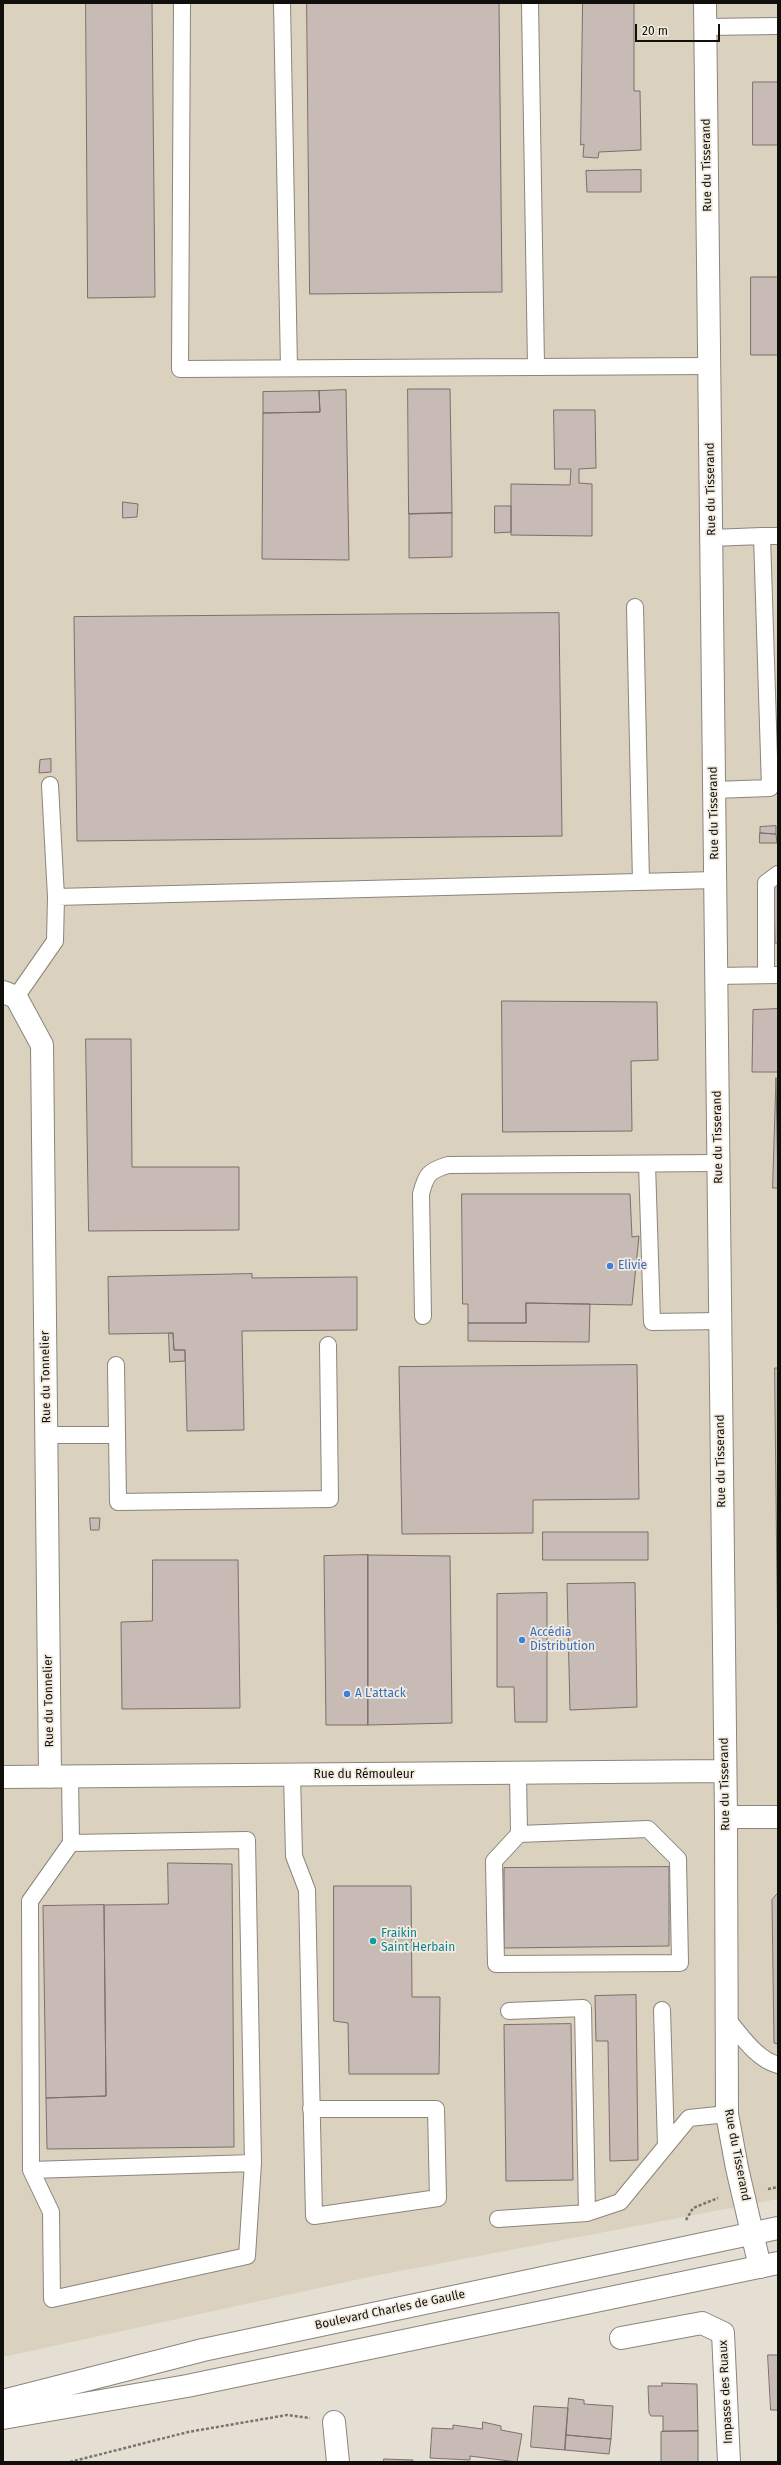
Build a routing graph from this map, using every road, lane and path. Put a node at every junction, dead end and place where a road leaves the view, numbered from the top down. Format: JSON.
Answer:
{"nodes":[{"id":1,"x":182,"y":3,"type":"edge"},
{"id":2,"x":282,"y":3,"type":"edge"},
{"id":3,"x":530,"y":3,"type":"edge"},
{"id":4,"x":705,"y":3,"type":"edge"},
{"id":5,"x":778,"y":26,"type":"edge"},
{"id":6,"x":706,"y":27,"type":"junction"},
{"id":7,"x":536,"y":366,"type":"junction"},
{"id":8,"x":710,"y":366,"type":"junction"},
{"id":9,"x":289,"y":368,"type":"junction"},
{"id":10,"x":770,"y":536,"type":"edge"},
{"id":11,"x":711,"y":538,"type":"junction"},
{"id":12,"x":635,"y":607,"type":"dead end"},
{"id":13,"x":50,"y":786,"type":"dead end"},
{"id":14,"x":774,"y":787,"type":"edge"},
{"id":15,"x":714,"y":790,"type":"junction"},
{"id":16,"x":778,"y":874,"type":"edge"},
{"id":17,"x":715,"y":880,"type":"junction"},
{"id":18,"x":642,"y":882,"type":"junction"},
{"id":19,"x":56,"y":897,"type":"junction"},
{"id":20,"x":772,"y":975,"type":"edge"},
{"id":21,"x":716,"y":976,"type":"junction"},
{"id":22,"x":9,"y":995,"type":"edge"},
{"id":23,"x":718,"y":1163,"type":"junction"},
{"id":24,"x":647,"y":1164,"type":"junction"},
{"id":25,"x":423,"y":1316,"type":"dead end"},
{"id":26,"x":720,"y":1321,"type":"junction"},
{"id":27,"x":328,"y":1345,"type":"dead end"},
{"id":28,"x":116,"y":1365,"type":"dead end"},
{"id":29,"x":46,"y":1435,"type":"junction"},
{"id":30,"x":117,"y":1435,"type":"junction"},
{"id":31,"x":724,"y":1771,"type":"junction"},
{"id":32,"x":518,"y":1774,"type":"junction"},
{"id":33,"x":292,"y":1775,"type":"junction"},
{"id":34,"x":3,"y":1777,"type":"edge"},
{"id":35,"x":60,"y":1777,"type":"junction"},
{"id":36,"x":778,"y":1817,"type":"edge"},
{"id":37,"x":726,"y":1818,"type":"junction"},
{"id":38,"x":519,"y":1834,"type":"junction"},
{"id":39,"x":71,"y":1843,"type":"junction"},
{"id":40,"x":509,"y":2010,"type":"dead end"},
{"id":41,"x":662,"y":2010,"type":"dead end"},
{"id":42,"x":727,"y":2018,"type":"junction"},
{"id":43,"x":778,"y":2065,"type":"edge"},
{"id":44,"x":311,"y":2109,"type":"junction"},
{"id":45,"x":727,"y":2114,"type":"junction"},
{"id":46,"x":666,"y":2146,"type":"junction"},
{"id":47,"x":253,"y":2163,"type":"junction"},
{"id":48,"x":31,"y":2170,"type":"junction"},
{"id":49,"x":778,"y":2187,"type":"edge"},
{"id":50,"x":766,"y":2189,"type":"dead end"},
{"id":51,"x":719,"y":2198,"type":"dead end"},
{"id":52,"x":587,"y":2213,"type":"junction"},
{"id":53,"x":498,"y":2219,"type":"dead end"},
{"id":54,"x":684,"y":2223,"type":"dead end"},
{"id":55,"x":778,"y":2228,"type":"edge"},
{"id":56,"x":753,"y":2231,"type":"junction"},
{"id":57,"x":769,"y":2265,"type":"edge"},
{"id":58,"x":621,"y":2338,"type":"dead end"},
{"id":59,"x":3,"y":2400,"type":"edge"},
{"id":60,"x":3,"y":2418,"type":"edge"},
{"id":61,"x":334,"y":2422,"type":"joint"},
{"id":62,"x":70,"y":2462,"type":"edge"},
{"id":63,"x":338,"y":2462,"type":"edge"},
{"id":64,"x":729,"y":2462,"type":"edge"}],
"edges":[{"from":1,"to":9,"type":"lane"},
{"from":2,"to":9,"type":"lane"},
{"from":3,"to":7,"type":"lane"},
{"from":4,"to":6,"type":"street","name":"Rue du Tisserand"},
{"from":5,"to":6,"type":"lane"},
{"from":6,"to":8,"type":"street","name":"Rue du Tisserand"},
{"from":7,"to":8,"type":"lane"},
{"from":7,"to":9,"type":"lane"},
{"from":8,"to":11,"type":"street","name":"Rue du Tisserand"},
{"from":10,"to":11,"type":"lane"},
{"from":10,"to":14,"type":"lane"},
{"from":11,"to":15,"type":"street","name":"Rue du Tisserand"},
{"from":12,"to":18,"type":"lane"},
{"from":13,"to":19,"type":"lane"},
{"from":14,"to":15,"type":"lane"},
{"from":15,"to":17,"type":"street","name":"Rue du Tisserand"},
{"from":16,"to":20,"type":"lane"},
{"from":17,"to":18,"type":"lane"},
{"from":17,"to":21,"type":"street","name":"Rue du Tisserand"},
{"from":18,"to":19,"type":"lane"},
{"from":19,"to":22,"type":"lane"},
{"from":20,"to":21,"type":"lane"},
{"from":21,"to":23,"type":"street","name":"Rue du Tisserand"},
{"from":22,"to":29,"type":"street","name":"Rue du Tonnelier"},
{"from":23,"to":24,"type":"lane"},
{"from":23,"to":26,"type":"street","name":"Rue du Tisserand"},
{"from":24,"to":25,"type":"lane"},
{"from":24,"to":26,"type":"lane"},
{"from":26,"to":31,"type":"street","name":"Rue du Tisserand"},
{"from":27,"to":30,"type":"lane"},
{"from":28,"to":30,"type":"lane"},
{"from":29,"to":30,"type":"lane"},
{"from":29,"to":35,"type":"street","name":"Rue du Tonnelier"},
{"from":31,"to":32,"type":"street","name":"Rue du Rémouleur"},
{"from":31,"to":37,"type":"street","name":"Rue du Tisserand"},
{"from":32,"to":33,"type":"street","name":"Rue du Rémouleur"},
{"from":32,"to":38,"type":"lane"},
{"from":33,"to":35,"type":"street","name":"Rue du Rémouleur"},
{"from":33,"to":44,"type":"lane"},
{"from":34,"to":35,"type":"street","name":"Rue du Rémouleur"},
{"from":35,"to":39,"type":"lane"},
{"from":36,"to":37,"type":"street"},
{"from":37,"to":42,"type":"street","name":"Rue du Tisserand"},
{"from":38,"to":38,"type":"lane"},
{"from":39,"to":47,"type":"lane"},
{"from":39,"to":48,"type":"lane"},
{"from":40,"to":52,"type":"lane"},
{"from":41,"to":46,"type":"lane"},
{"from":42,"to":43,"type":"lane"},
{"from":42,"to":45,"type":"street","name":"Rue du Tisserand"},
{"from":44,"to":44,"type":"lane"},
{"from":45,"to":46,"type":"lane"},
{"from":45,"to":56,"type":"street","name":"Rue du Tisserand"},
{"from":46,"to":52,"type":"lane"},
{"from":47,"to":48,"type":"lane"},
{"from":47,"to":48,"type":"lane"},
{"from":49,"to":50,"type":"path"},
{"from":51,"to":54,"type":"path"},
{"from":52,"to":53,"type":"lane"},
{"from":55,"to":56,"type":"street","name":"Boulevard Charles de Gaulle"},
{"from":56,"to":57,"type":"street","name":"Rue du Tisserand"},
{"from":56,"to":59,"type":"street","name":"Boulevard Charles de Gaulle"},
{"from":57,"to":60,"type":"street"},
{"from":58,"to":64,"type":"street","name":"Impasse des Ruaux"},
{"from":61,"to":62,"type":"path"},
{"from":61,"to":63,"type":"street"}]}
